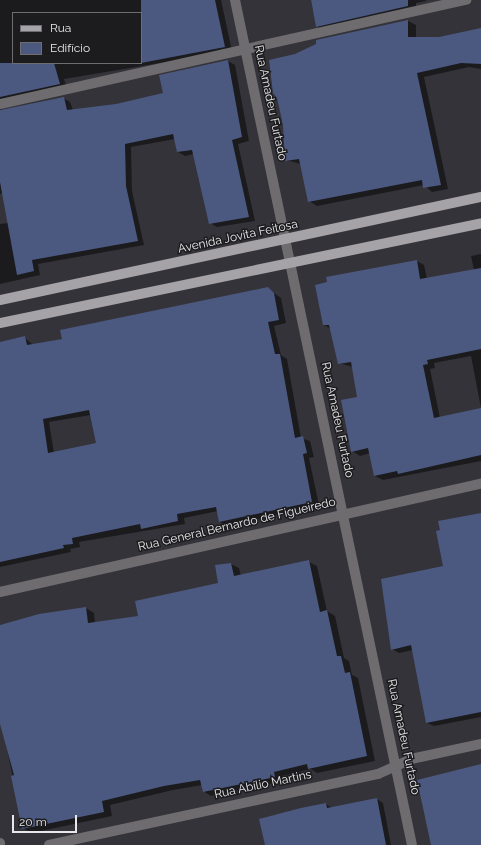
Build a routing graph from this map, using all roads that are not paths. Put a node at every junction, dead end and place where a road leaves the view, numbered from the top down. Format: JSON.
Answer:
{"nodes":[{"id":1,"x":235,"y":0,"type":"edge"},
{"id":2,"x":467,"y":0,"type":"edge"},
{"id":3,"x":246,"y":50,"type":"junction"},
{"id":4,"x":0,"y":104,"type":"edge"},
{"id":5,"x":481,"y":197,"type":"edge"},
{"id":6,"x":481,"y":223,"type":"edge"},
{"id":7,"x":285,"y":240,"type":"junction"},
{"id":8,"x":290,"y":263,"type":"junction"},
{"id":9,"x":0,"y":300,"type":"edge"},
{"id":10,"x":0,"y":323,"type":"edge"},
{"id":11,"x":481,"y":484,"type":"edge"},
{"id":12,"x":343,"y":514,"type":"junction"},
{"id":13,"x":0,"y":592,"type":"edge"},
{"id":14,"x":481,"y":744,"type":"edge"},
{"id":15,"x":396,"y":767,"type":"junction"},
{"id":16,"x":48,"y":845,"type":"edge"},
{"id":17,"x":412,"y":845,"type":"edge"}],
"edges":[{"from":1,"to":3,"type":"street","name":"Rua Amadeu Furtado"},
{"from":2,"to":3,"type":"street"},
{"from":3,"to":4,"type":"street"},
{"from":3,"to":7,"type":"street","name":"Rua Amadeu Furtado"},
{"from":5,"to":7,"type":"main road","name":"Avenida Jovita Feitosa"},
{"from":6,"to":8,"type":"main road"},
{"from":7,"to":8,"type":"street","name":"Rua Amadeu Furtado"},
{"from":7,"to":9,"type":"main road","name":"Avenida Jovita Feitosa"},
{"from":8,"to":10,"type":"main road"},
{"from":8,"to":12,"type":"street","name":"Rua Amadeu Furtado"},
{"from":11,"to":12,"type":"street","name":"Rua General Bernardo de Figueiredo"},
{"from":12,"to":13,"type":"street","name":"Rua General Bernardo de Figueiredo"},
{"from":12,"to":15,"type":"street","name":"Rua Amadeu Furtado"},
{"from":14,"to":15,"type":"street","name":"Rua Abílio Martins"},
{"from":15,"to":16,"type":"street","name":"Rua Abílio Martins"},
{"from":15,"to":17,"type":"street","name":"Rua Amadeu Furtado"}]}
